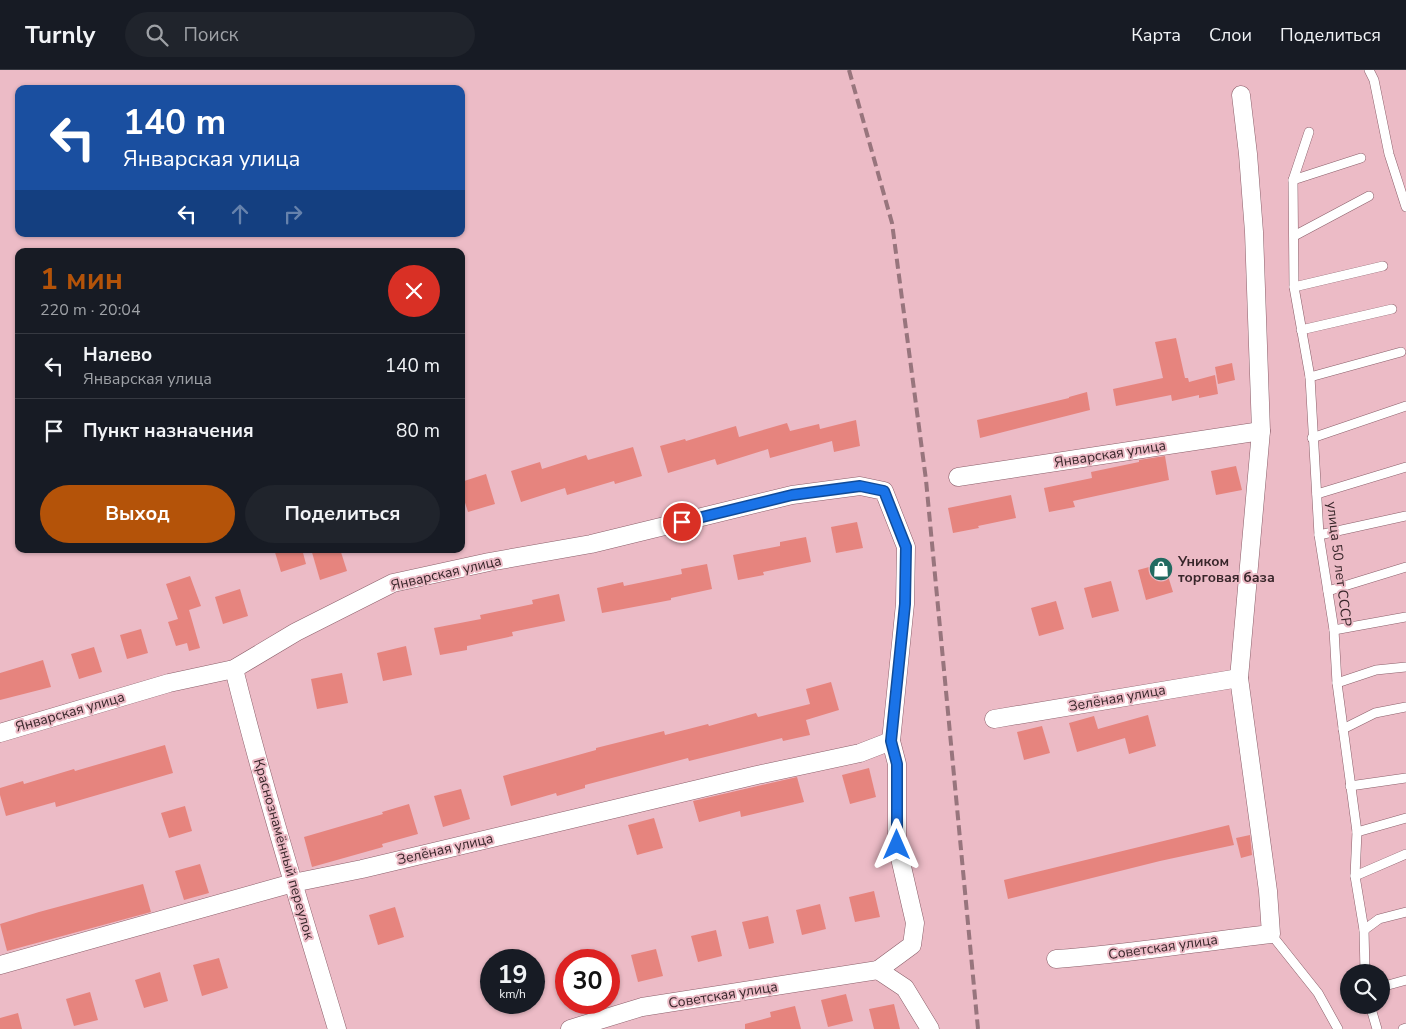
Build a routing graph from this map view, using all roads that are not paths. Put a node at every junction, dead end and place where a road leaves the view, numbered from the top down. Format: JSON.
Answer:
{"nodes":[{"id":1,"x":1369,"y":70,"type":"edge"},
{"id":2,"x":1241,"y":95,"type":"dead end"},
{"id":3,"x":1309,"y":132,"type":"dead end"},
{"id":4,"x":1361,"y":158,"type":"dead end"},
{"id":5,"x":1293,"y":180,"type":"junction"},
{"id":6,"x":1369,"y":196,"type":"dead end"},
{"id":7,"x":1406,"y":207,"type":"edge"},
{"id":8,"x":1294,"y":236,"type":"junction"},
{"id":9,"x":1384,"y":266,"type":"dead end"},
{"id":10,"x":1294,"y":287,"type":"junction"},
{"id":11,"x":1392,"y":309,"type":"dead end"},
{"id":12,"x":1301,"y":330,"type":"junction"},
{"id":13,"x":1401,"y":352,"type":"dead end"},
{"id":14,"x":1310,"y":377,"type":"junction"},
{"id":15,"x":1406,"y":406,"type":"edge"},
{"id":16,"x":1261,"y":431,"type":"junction"},
{"id":17,"x":1312,"y":438,"type":"junction"},
{"id":18,"x":1406,"y":467,"type":"edge"},
{"id":19,"x":958,"y":477,"type":"dead end"},
{"id":20,"x":1317,"y":494,"type":"junction"},
{"id":21,"x":1406,"y":516,"type":"edge"},
{"id":22,"x":1319,"y":535,"type":"junction"},
{"id":23,"x":1406,"y":567,"type":"edge"},
{"id":24,"x":1328,"y":591,"type":"junction"},
{"id":25,"x":1406,"y":617,"type":"edge"},
{"id":26,"x":1334,"y":630,"type":"junction"},
{"id":27,"x":1406,"y":667,"type":"edge"},
{"id":28,"x":234,"y":669,"type":"junction"},
{"id":29,"x":1239,"y":678,"type":"junction"},
{"id":30,"x":1337,"y":683,"type":"junction"},
{"id":31,"x":1406,"y":707,"type":"edge"},
{"id":32,"x":994,"y":719,"type":"dead end"},
{"id":33,"x":1343,"y":729,"type":"junction"},
{"id":34,"x":0,"y":733,"type":"edge"},
{"id":35,"x":891,"y":741,"type":"junction"},
{"id":36,"x":1406,"y":778,"type":"edge"},
{"id":37,"x":1350,"y":786,"type":"junction"},
{"id":38,"x":1406,"y":818,"type":"edge"},
{"id":39,"x":1357,"y":832,"type":"junction"},
{"id":40,"x":1406,"y":854,"type":"edge"},
{"id":41,"x":1355,"y":876,"type":"junction"},
{"id":42,"x":293,"y":883,"type":"junction"},
{"id":43,"x":1406,"y":912,"type":"edge"},
{"id":44,"x":1364,"y":930,"type":"junction"},
{"id":45,"x":1271,"y":934,"type":"junction"},
{"id":46,"x":1056,"y":959,"type":"dead end"},
{"id":47,"x":1365,"y":964,"type":"edge"},
{"id":48,"x":0,"y":965,"type":"edge"},
{"id":49,"x":878,"y":970,"type":"junction"},
{"id":50,"x":1406,"y":980,"type":"edge"},
{"id":51,"x":1390,"y":984,"type":"edge"},
{"id":52,"x":1373,"y":1014,"type":"edge"},
{"id":53,"x":337,"y":1029,"type":"edge"},
{"id":54,"x":570,"y":1029,"type":"edge"},
{"id":55,"x":930,"y":1029,"type":"edge"},
{"id":56,"x":1338,"y":1029,"type":"edge"},
{"id":57,"x":1377,"y":1029,"type":"edge"}],
"edges":[{"from":1,"to":7,"type":"lane"},
{"from":2,"to":16,"type":"street"},
{"from":3,"to":5,"type":"lane","name":"улица 50 лет СССР"},
{"from":4,"to":5,"type":"lane"},
{"from":5,"to":8,"type":"lane","name":"улица 50 лет СССР"},
{"from":6,"to":8,"type":"lane"},
{"from":8,"to":10,"type":"lane","name":"улица 50 лет СССР"},
{"from":9,"to":10,"type":"lane"},
{"from":10,"to":12,"type":"lane","name":"улица 50 лет СССР"},
{"from":11,"to":12,"type":"lane"},
{"from":12,"to":14,"type":"lane","name":"улица 50 лет СССР"},
{"from":13,"to":14,"type":"lane"},
{"from":14,"to":17,"type":"lane","name":"улица 50 лет СССР"},
{"from":15,"to":17,"type":"lane"},
{"from":16,"to":19,"type":"street","name":"Январская улица"},
{"from":16,"to":29,"type":"street"},
{"from":17,"to":20,"type":"lane","name":"улица 50 лет СССР"},
{"from":18,"to":20,"type":"lane"},
{"from":20,"to":22,"type":"lane","name":"улица 50 лет СССР"},
{"from":21,"to":22,"type":"lane"},
{"from":22,"to":24,"type":"lane","name":"улица 50 лет СССР"},
{"from":23,"to":24,"type":"lane"},
{"from":24,"to":26,"type":"lane","name":"улица 50 лет СССР"},
{"from":25,"to":26,"type":"lane"},
{"from":26,"to":30,"type":"lane","name":"улица 50 лет СССР"},
{"from":27,"to":30,"type":"lane"},
{"from":28,"to":34,"type":"street","name":"Январская улица"},
{"from":28,"to":35,"type":"street","name":"Январская улица"},
{"from":28,"to":42,"type":"street","name":"Краснознамённый переулок"},
{"from":29,"to":32,"type":"street","name":"Зелёная улица"},
{"from":29,"to":45,"type":"street"},
{"from":30,"to":33,"type":"lane","name":"улица 50 лет СССР"},
{"from":31,"to":33,"type":"lane"},
{"from":33,"to":37,"type":"lane","name":"улица 50 лет СССР"},
{"from":35,"to":42,"type":"street","name":"Зелёная улица"},
{"from":35,"to":49,"type":"street"},
{"from":36,"to":37,"type":"lane"},
{"from":37,"to":39,"type":"lane","name":"улица 50 лет СССР"},
{"from":38,"to":39,"type":"lane"},
{"from":39,"to":41,"type":"lane","name":"улица 50 лет СССР"},
{"from":40,"to":41,"type":"lane"},
{"from":41,"to":44,"type":"lane","name":"улица 50 лет СССР"},
{"from":42,"to":48,"type":"street","name":"Зелёная улица"},
{"from":42,"to":53,"type":"street","name":"Краснознамённый переулок"},
{"from":43,"to":44,"type":"lane"},
{"from":44,"to":47,"type":"lane","name":"улица 50 лет СССР"},
{"from":45,"to":46,"type":"street","name":"Советская улица"},
{"from":45,"to":56,"type":"lane"},
{"from":49,"to":54,"type":"street","name":"Советская улица"},
{"from":49,"to":55,"type":"street"},
{"from":50,"to":51,"type":"lane"},
{"from":52,"to":57,"type":"lane"}]}
